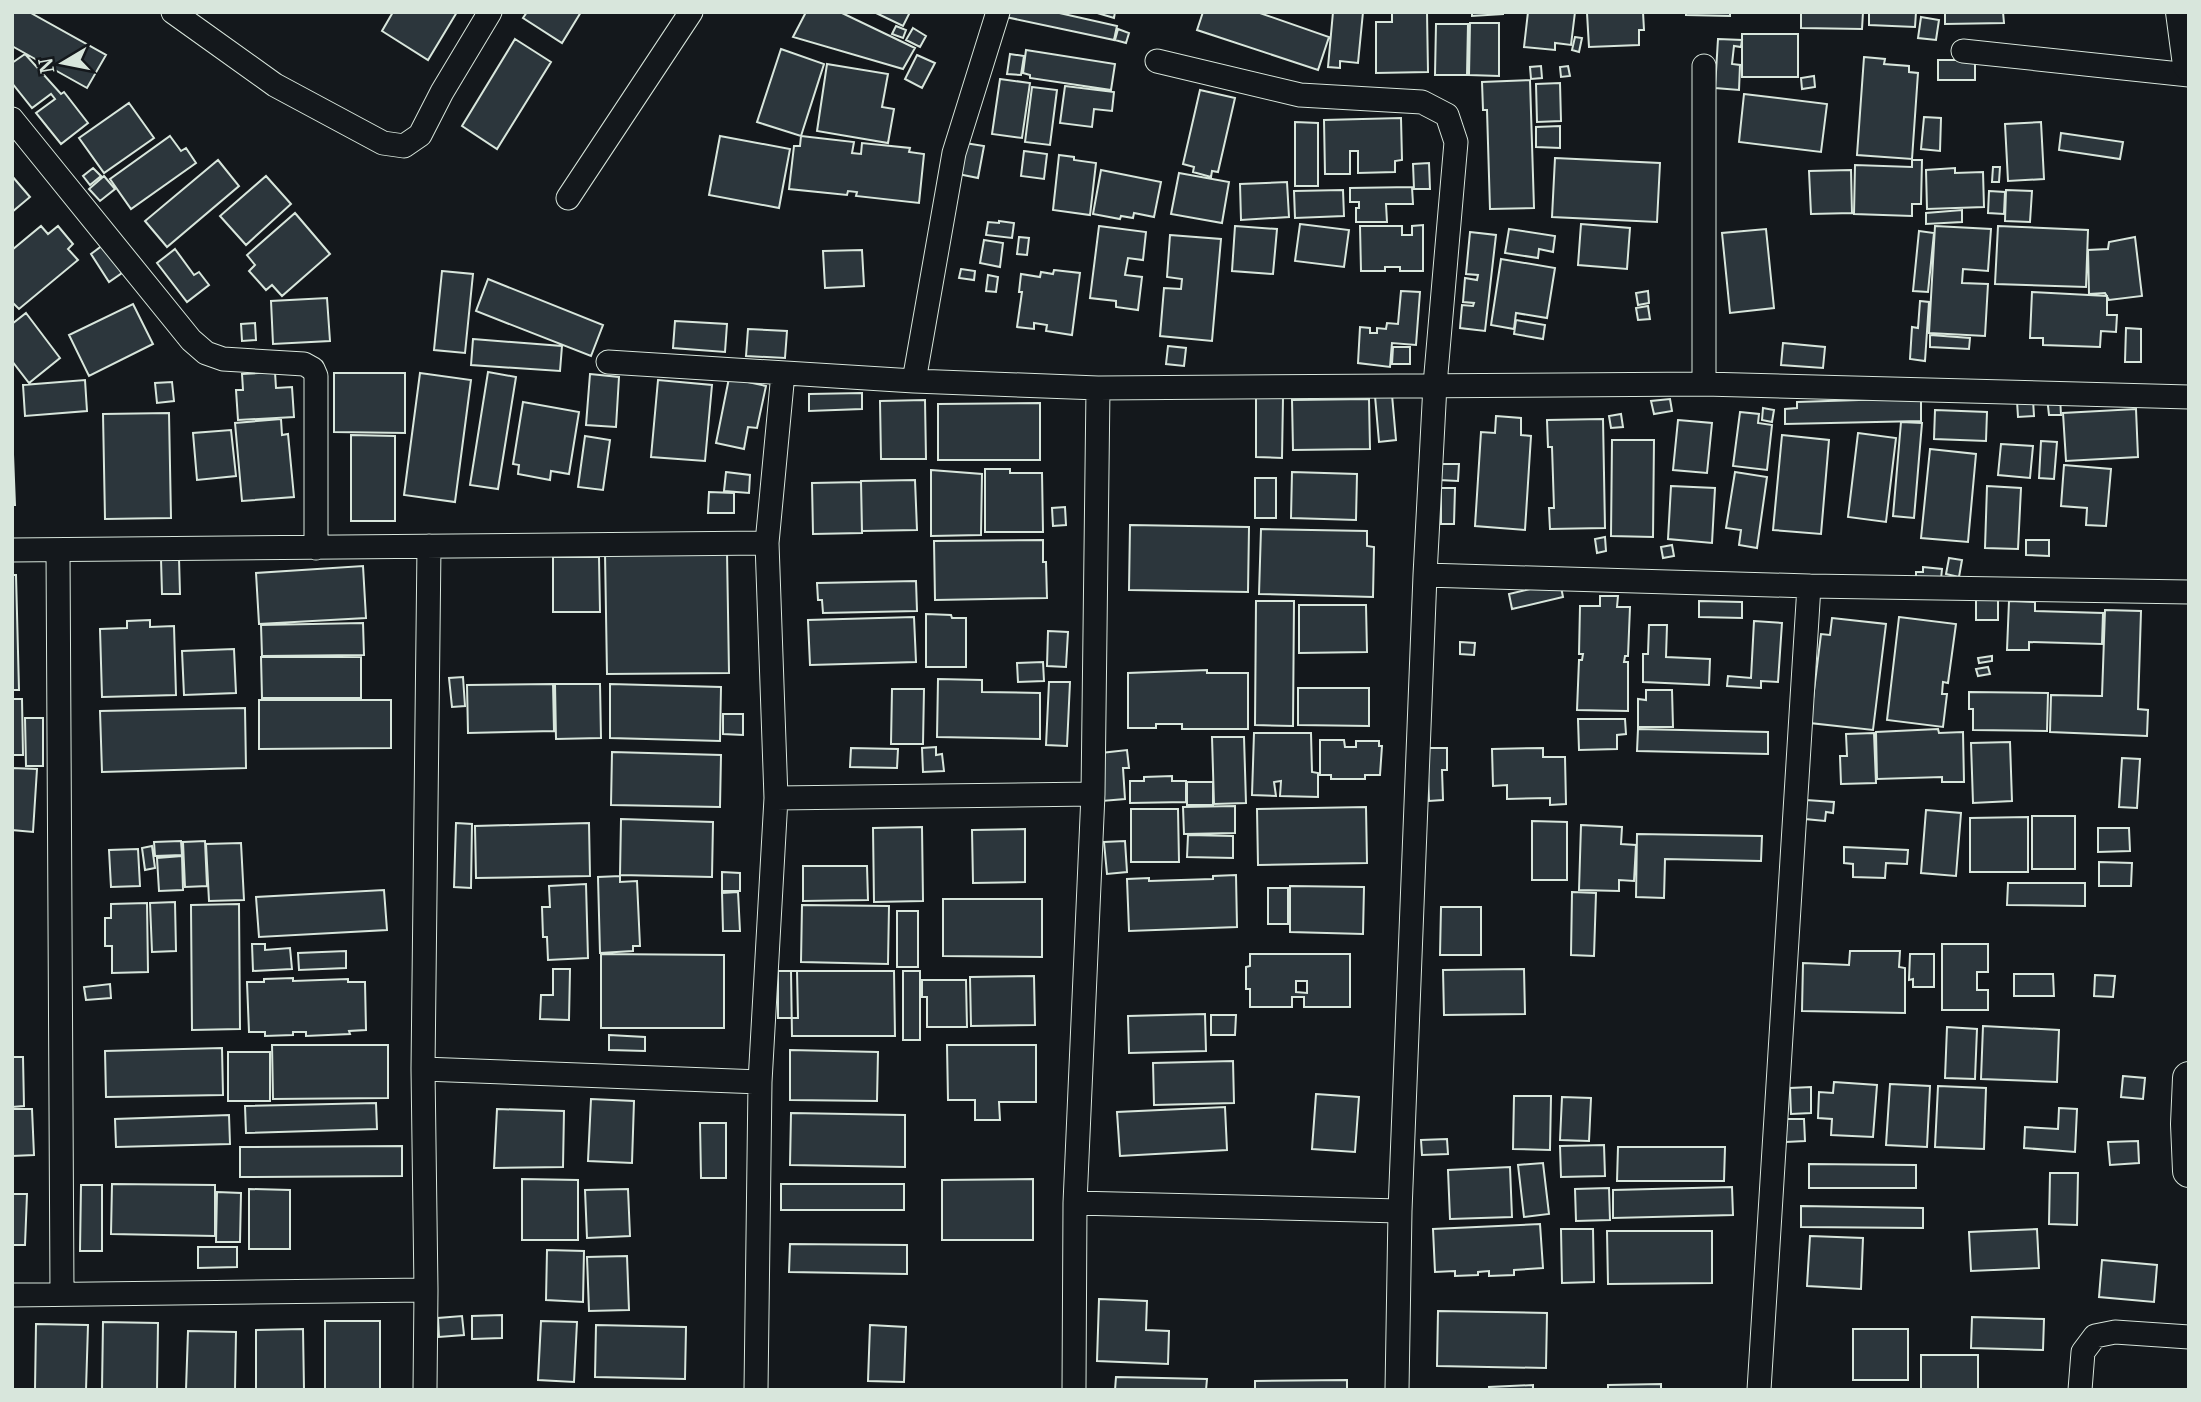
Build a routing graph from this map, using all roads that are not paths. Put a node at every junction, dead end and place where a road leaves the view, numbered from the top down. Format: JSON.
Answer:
{"nodes":[{"id":1,"x":173,"y":12,"type":"edge"},
{"id":2,"x":490,"y":12,"type":"edge"},
{"id":3,"x":691,"y":12,"type":"edge"},
{"id":4,"x":998,"y":12,"type":"edge"},
{"id":5,"x":2182,"y":12,"type":"edge"},
{"id":6,"x":1963,"y":51,"type":"dead end"},
{"id":7,"x":1157,"y":61,"type":"dead end"},
{"id":8,"x":2189,"y":65,"type":"edge"},
{"id":9,"x":1704,"y":66,"type":"dead end"},
{"id":10,"x":2189,"y":75,"type":"edge"},
{"id":11,"x":12,"y":120,"type":"edge"},
{"id":12,"x":568,"y":198,"type":"dead end"},
{"id":13,"x":608,"y":362,"type":"dead end"},
{"id":14,"x":783,"y":373,"type":"junction"},
{"id":15,"x":914,"y":381,"type":"junction"},
{"id":16,"x":1704,"y":384,"type":"junction"},
{"id":17,"x":1435,"y":385,"type":"junction"},
{"id":18,"x":1098,"y":388,"type":"junction"},
{"id":19,"x":2189,"y":397,"type":"edge"},
{"id":20,"x":767,"y":543,"type":"junction"},
{"id":21,"x":429,"y":547,"type":"junction"},
{"id":22,"x":316,"y":548,"type":"junction"},
{"id":23,"x":12,"y":550,"type":"edge"},
{"id":24,"x":58,"y":550,"type":"junction"},
{"id":25,"x":1425,"y":575,"type":"junction"},
{"id":26,"x":1809,"y":586,"type":"junction"},
{"id":27,"x":2189,"y":592,"type":"edge"},
{"id":28,"x":1093,"y":794,"type":"junction"},
{"id":29,"x":776,"y":798,"type":"junction"},
{"id":30,"x":423,"y":1069,"type":"junction"},
{"id":31,"x":2189,"y":1078,"type":"edge"},
{"id":32,"x":760,"y":1082,"type":"junction"},
{"id":33,"x":2189,"y":1171,"type":"edge"},
{"id":34,"x":1075,"y":1203,"type":"junction"},
{"id":35,"x":1400,"y":1210,"type":"junction"},
{"id":36,"x":426,"y":1290,"type":"junction"},
{"id":37,"x":62,"y":1294,"type":"junction"},
{"id":38,"x":12,"y":1295,"type":"edge"},
{"id":39,"x":2189,"y":1337,"type":"edge"},
{"id":40,"x":425,"y":1390,"type":"edge"},
{"id":41,"x":756,"y":1390,"type":"edge"},
{"id":42,"x":1074,"y":1390,"type":"edge"},
{"id":43,"x":1397,"y":1390,"type":"edge"},
{"id":44,"x":1759,"y":1390,"type":"edge"},
{"id":45,"x":2080,"y":1390,"type":"edge"}],
"edges":[{"from":1,"to":2,"type":"street"},
{"from":3,"to":12,"type":"street"},
{"from":4,"to":15,"type":"street"},
{"from":5,"to":8,"type":"main road"},
{"from":6,"to":10,"type":"street"},
{"from":7,"to":17,"type":"street"},
{"from":9,"to":16,"type":"street"},
{"from":11,"to":22,"type":"street"},
{"from":13,"to":14,"type":"street"},
{"from":14,"to":15,"type":"street"},
{"from":14,"to":20,"type":"street"},
{"from":15,"to":18,"type":"street"},
{"from":16,"to":17,"type":"street"},
{"from":16,"to":19,"type":"street"},
{"from":17,"to":18,"type":"street"},
{"from":17,"to":25,"type":"street"},
{"from":18,"to":28,"type":"street"},
{"from":20,"to":21,"type":"street"},
{"from":20,"to":29,"type":"street"},
{"from":21,"to":22,"type":"street"},
{"from":21,"to":30,"type":"street"},
{"from":22,"to":24,"type":"street"},
{"from":23,"to":24,"type":"street"},
{"from":24,"to":37,"type":"street"},
{"from":25,"to":26,"type":"street"},
{"from":25,"to":35,"type":"street"},
{"from":26,"to":27,"type":"street"},
{"from":26,"to":44,"type":"street"},
{"from":28,"to":29,"type":"street"},
{"from":28,"to":34,"type":"street"},
{"from":29,"to":32,"type":"street"},
{"from":30,"to":32,"type":"street"},
{"from":30,"to":36,"type":"street"},
{"from":31,"to":33,"type":"main road"},
{"from":32,"to":41,"type":"street"},
{"from":34,"to":35,"type":"street"},
{"from":34,"to":42,"type":"street"},
{"from":35,"to":43,"type":"street"},
{"from":36,"to":37,"type":"street"},
{"from":36,"to":40,"type":"street"},
{"from":37,"to":38,"type":"street"},
{"from":39,"to":45,"type":"street"}]}
